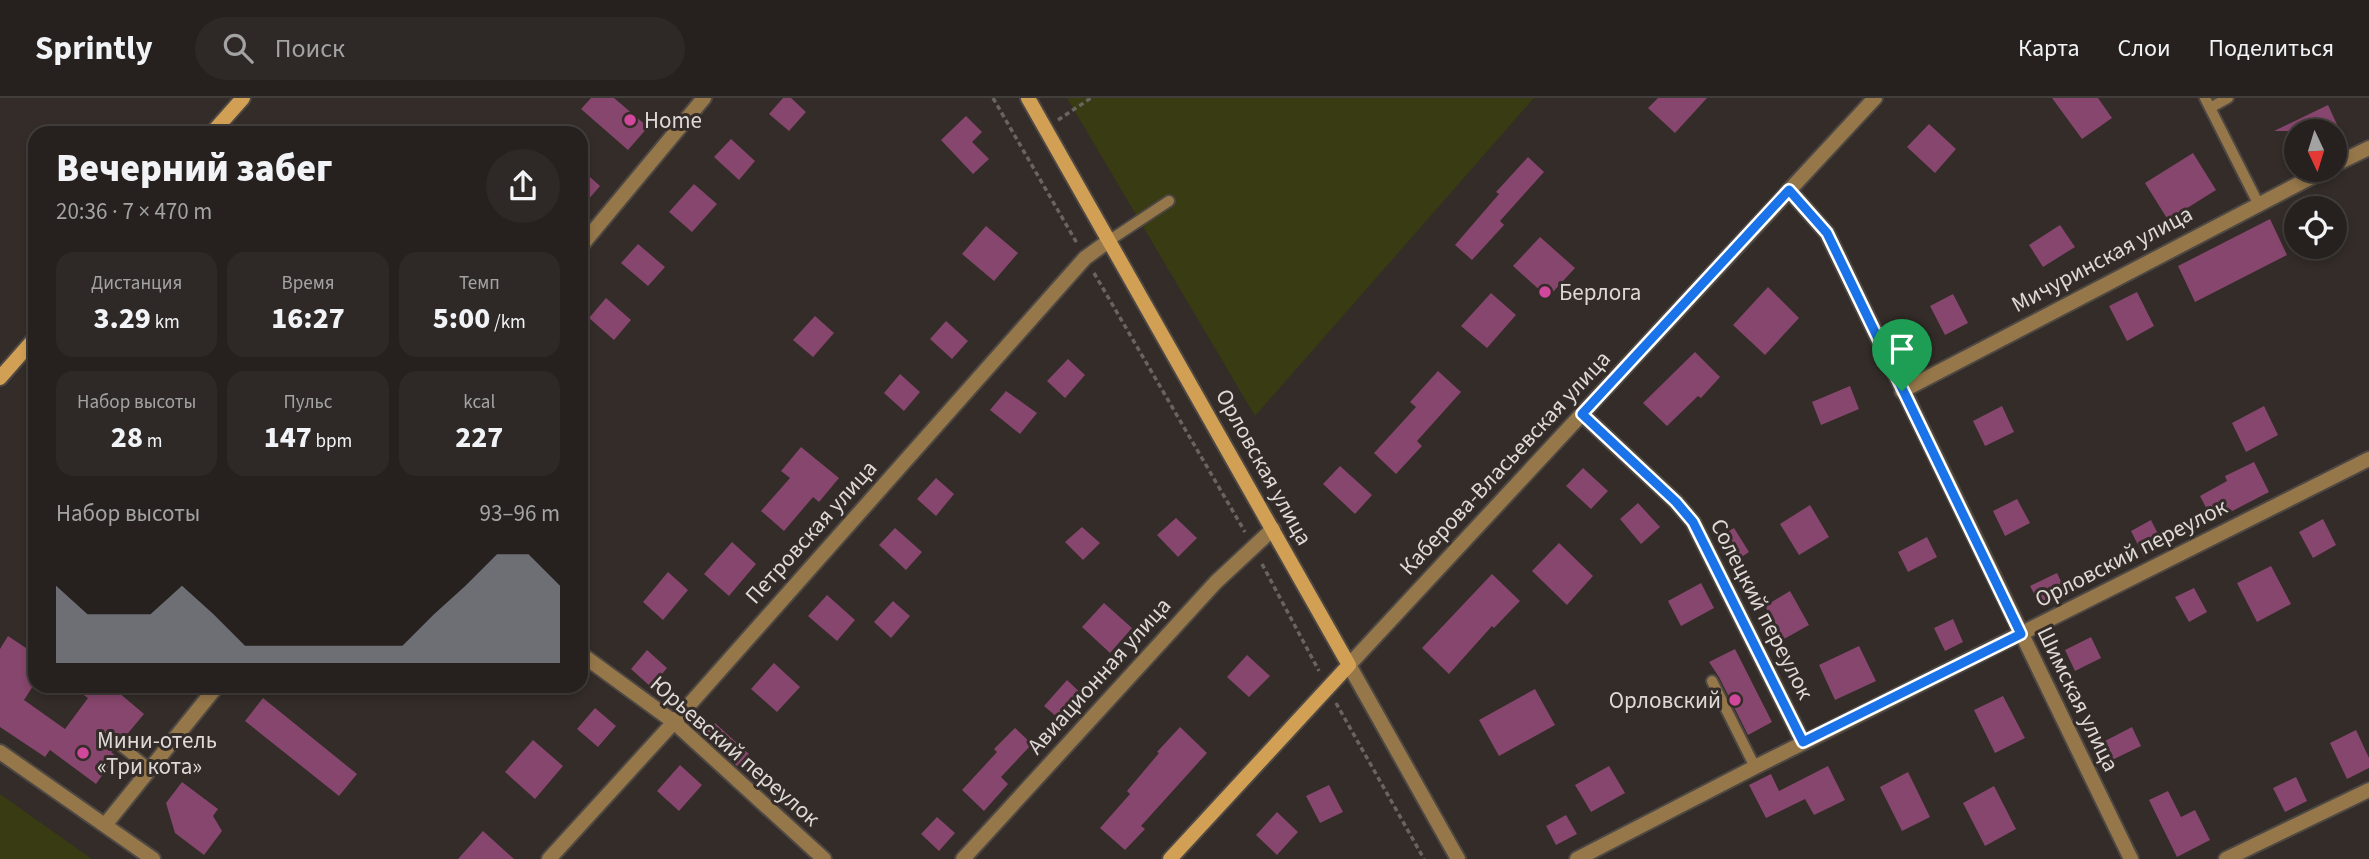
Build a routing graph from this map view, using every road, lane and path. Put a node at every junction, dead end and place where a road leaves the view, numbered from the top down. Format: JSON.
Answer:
{"nodes":[{"id":1,"x":243,"y":98,"type":"edge"},
{"id":2,"x":704,"y":98,"type":"edge"},
{"id":3,"x":993,"y":98,"type":"edge"},
{"id":4,"x":1028,"y":98,"type":"edge"},
{"id":5,"x":1091,"y":98,"type":"edge"},
{"id":6,"x":2228,"y":98,"type":"edge"},
{"id":7,"x":1868,"y":100,"type":"edge"},
{"id":8,"x":2207,"y":103,"type":"edge"},
{"id":9,"x":218,"y":126,"type":"edge"},
{"id":10,"x":1046,"y":128,"type":"junction"},
{"id":11,"x":2369,"y":148,"type":"edge"},
{"id":12,"x":2347,"y":159,"type":"edge"},
{"id":13,"x":2301,"y":182,"type":"edge"},
{"id":14,"x":1789,"y":190,"type":"junction"},
{"id":15,"x":1169,"y":201,"type":"dead end"},
{"id":16,"x":2258,"y":203,"type":"junction"},
{"id":17,"x":588,"y":238,"type":"edge"},
{"id":18,"x":1110,"y":240,"type":"junction"},
{"id":19,"x":1085,"y":258,"type":"junction"},
{"id":20,"x":28,"y":346,"type":"edge"},
{"id":21,"x":0,"y":378,"type":"edge"},
{"id":22,"x":1902,"y":391,"type":"junction"},
{"id":23,"x":1582,"y":414,"type":"junction"},
{"id":24,"x":2369,"y":459,"type":"edge"},
{"id":25,"x":1273,"y":529,"type":"junction"},
{"id":26,"x":1254,"y":547,"type":"junction"},
{"id":27,"x":2021,"y":634,"type":"junction"},
{"id":28,"x":588,"y":659,"type":"edge"},
{"id":29,"x":1349,"y":665,"type":"junction"},
{"id":30,"x":1712,"y":681,"type":"dead end"},
{"id":31,"x":1328,"y":688,"type":"junction"},
{"id":32,"x":211,"y":693,"type":"edge"},
{"id":33,"x":674,"y":722,"type":"junction"},
{"id":34,"x":115,"y":741,"type":"dead end"},
{"id":35,"x":1803,"y":742,"type":"junction"},
{"id":36,"x":0,"y":752,"type":"edge"},
{"id":37,"x":1755,"y":766,"type":"junction"},
{"id":38,"x":150,"y":769,"type":"junction"},
{"id":39,"x":2369,"y":790,"type":"edge"},
{"id":40,"x":105,"y":825,"type":"junction"},
{"id":41,"x":153,"y":859,"type":"edge"},
{"id":42,"x":550,"y":859,"type":"edge"},
{"id":43,"x":824,"y":859,"type":"edge"},
{"id":44,"x":963,"y":859,"type":"edge"},
{"id":45,"x":1170,"y":859,"type":"edge"},
{"id":46,"x":1424,"y":859,"type":"edge"},
{"id":47,"x":1458,"y":859,"type":"edge"},
{"id":48,"x":1577,"y":859,"type":"edge"},
{"id":49,"x":2131,"y":859,"type":"edge"},
{"id":50,"x":2226,"y":859,"type":"edge"}],
"edges":[{"from":1,"to":9,"type":"main road"},
{"from":2,"to":17,"type":"street"},
{"from":3,"to":19,"type":"path"},
{"from":4,"to":10,"type":"main road","name":"Орловская улица"},
{"from":5,"to":10,"type":"path"},
{"from":6,"to":8,"type":"lane"},
{"from":7,"to":14,"type":"street","name":"Каберова-Власьевская улица"},
{"from":8,"to":16,"type":"lane"},
{"from":10,"to":18,"type":"main road","name":"Орловская улица"},
{"from":11,"to":12,"type":"street"},
{"from":13,"to":16,"type":"street","name":"Мичуринская улица"},
{"from":14,"to":22,"type":"street","name":"Шимская улица"},
{"from":14,"to":23,"type":"street","name":"Каберова-Власьевская улица"},
{"from":15,"to":18,"type":"lane"},
{"from":16,"to":22,"type":"street","name":"Мичуринская улица"},
{"from":18,"to":19,"type":"street","name":"Петровская улица"},
{"from":18,"to":25,"type":"main road","name":"Орловская улица"},
{"from":19,"to":26,"type":"path"},
{"from":19,"to":33,"type":"street","name":"Петровская улица"},
{"from":20,"to":21,"type":"main road"},
{"from":22,"to":27,"type":"street","name":"Шимская улица"},
{"from":23,"to":29,"type":"street","name":"Каберова-Власьевская улица"},
{"from":23,"to":35,"type":"street","name":"Солецкий переулок"},
{"from":24,"to":27,"type":"street","name":"Орловский переулок"},
{"from":25,"to":26,"type":"street","name":"Авиационная улица"},
{"from":25,"to":29,"type":"main road","name":"Орловская улица"},
{"from":26,"to":31,"type":"path"},
{"from":26,"to":44,"type":"street","name":"Авиационная улица"},
{"from":27,"to":35,"type":"street","name":"Орловский переулок"},
{"from":27,"to":49,"type":"street","name":"Шимская улица"},
{"from":28,"to":33,"type":"street","name":"Юрьевский переулок"},
{"from":29,"to":31,"type":"main road","name":"Каберова-Власьевская улица"},
{"from":29,"to":47,"type":"street","name":"Орловская улица"},
{"from":30,"to":37,"type":"lane"},
{"from":31,"to":45,"type":"main road","name":"Каберова-Власьевская улица"},
{"from":31,"to":46,"type":"path"},
{"from":32,"to":38,"type":"street"},
{"from":33,"to":42,"type":"street","name":"Петровская улица"},
{"from":33,"to":43,"type":"street","name":"Юрьевский переулок"},
{"from":34,"to":38,"type":"lane"},
{"from":35,"to":37,"type":"street","name":"Орловский переулок"},
{"from":36,"to":40,"type":"street"},
{"from":37,"to":48,"type":"street","name":"Орловский переулок"},
{"from":38,"to":40,"type":"street"},
{"from":39,"to":50,"type":"street"},
{"from":40,"to":41,"type":"street"}]}
